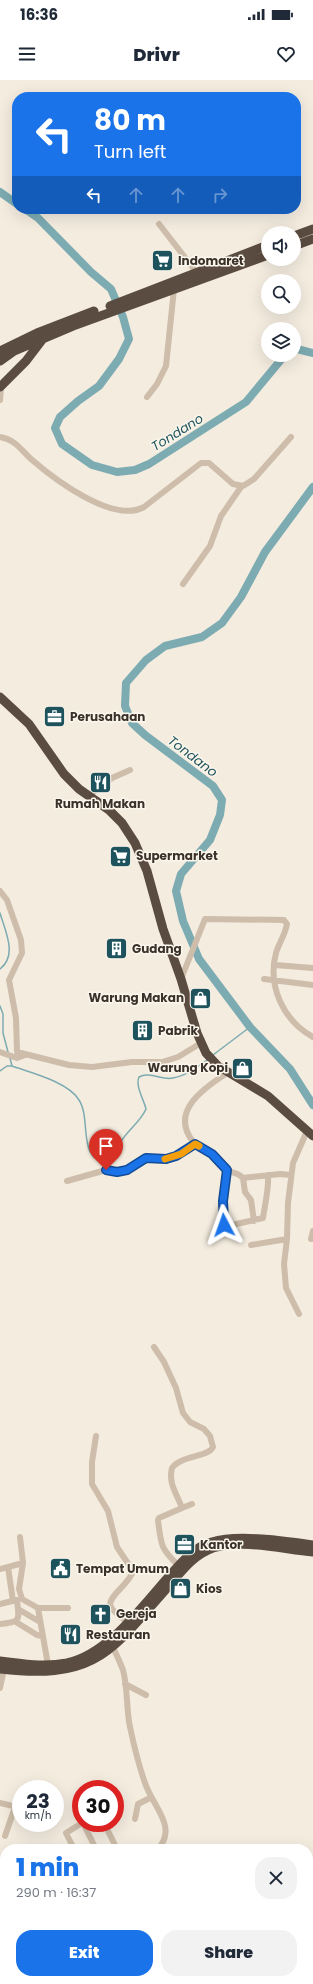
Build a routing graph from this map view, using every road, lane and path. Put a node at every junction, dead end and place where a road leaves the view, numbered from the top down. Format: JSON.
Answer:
{"nodes":[{"id":1,"x":159,"y":224,"type":"dead end"},
{"id":2,"x":313,"y":229,"type":"edge"},
{"id":3,"x":301,"y":233,"type":"edge"},
{"id":4,"x":313,"y":239,"type":"edge"},
{"id":5,"x":301,"y":243,"type":"edge"},
{"id":6,"x":261,"y":248,"type":"edge"},
{"id":7,"x":261,"y":258,"type":"edge"},
{"id":8,"x":197,"y":273,"type":"junction"},
{"id":9,"x":174,"y":289,"type":"junction"},
{"id":10,"x":148,"y":295,"type":"junction"},
{"id":11,"x":74,"y":322,"type":"junction"},
{"id":12,"x":43,"y":339,"type":"junction"},
{"id":13,"x":0,"y":351,"type":"edge"},
{"id":14,"x":0,"y":361,"type":"edge"},
{"id":15,"x":0,"y":386,"type":"edge"},
{"id":16,"x":147,"y":397,"type":"dead end"},
{"id":17,"x":0,"y":400,"type":"edge"},
{"id":18,"x":0,"y":437,"type":"edge"},
{"id":19,"x":291,"y":437,"type":"dead end"},
{"id":20,"x":241,"y":487,"type":"junction"},
{"id":21,"x":183,"y":584,"type":"dead end"},
{"id":22,"x":0,"y":697,"type":"edge"},
{"id":23,"x":130,"y":770,"type":"dead end"},
{"id":24,"x":88,"y":796,"type":"junction"},
{"id":25,"x":0,"y":891,"type":"edge"},
{"id":26,"x":275,"y":965,"type":"junction"},
{"id":27,"x":313,"y":968,"type":"edge"},
{"id":28,"x":181,"y":979,"type":"junction"},
{"id":29,"x":264,"y":979,"type":"dead end"},
{"id":30,"x":274,"y":980,"type":"junction"},
{"id":31,"x":313,"y":985,"type":"edge"},
{"id":32,"x":313,"y":1037,"type":"edge"},
{"id":33,"x":202,"y":1043,"type":"junction"},
{"id":34,"x":1,"y":1052,"type":"edge"},
{"id":35,"x":26,"y":1055,"type":"junction"},
{"id":36,"x":227,"y":1072,"type":"junction"},
{"id":37,"x":310,"y":1133,"type":"edge"},
{"id":38,"x":195,"y":1144,"type":"junction"},
{"id":39,"x":227,"y":1170,"type":"junction"},
{"id":40,"x":268,"y":1175,"type":"junction"},
{"id":41,"x":291,"y":1175,"type":"junction"},
{"id":42,"x":243,"y":1178,"type":"junction"},
{"id":43,"x":67,"y":1181,"type":"dead end"},
{"id":44,"x":254,"y":1221,"type":"junction"},
{"id":45,"x":313,"y":1230,"type":"edge"},
{"id":46,"x":287,"y":1239,"type":"junction"},
{"id":47,"x":311,"y":1239,"type":"dead end"},
{"id":48,"x":251,"y":1245,"type":"dead end"},
{"id":49,"x":299,"y":1314,"type":"dead end"},
{"id":50,"x":154,"y":1347,"type":"dead end"},
{"id":51,"x":96,"y":1436,"type":"dead end"},
{"id":52,"x":192,"y":1504,"type":"dead end"},
{"id":53,"x":182,"y":1508,"type":"junction"},
{"id":54,"x":20,"y":1537,"type":"dead end"},
{"id":55,"x":313,"y":1545,"type":"edge"},
{"id":56,"x":313,"y":1552,"type":"edge"},
{"id":57,"x":23,"y":1563,"type":"junction"},
{"id":58,"x":178,"y":1565,"type":"junction"},
{"id":59,"x":8,"y":1567,"type":"junction"},
{"id":60,"x":0,"y":1568,"type":"edge"},
{"id":61,"x":17,"y":1600,"type":"junction"},
{"id":62,"x":0,"y":1604,"type":"edge"},
{"id":63,"x":38,"y":1608,"type":"junction"},
{"id":64,"x":68,"y":1608,"type":"dead end"},
{"id":65,"x":18,"y":1609,"type":"junction"},
{"id":66,"x":16,"y":1622,"type":"junction"},
{"id":67,"x":40,"y":1622,"type":"junction"},
{"id":68,"x":127,"y":1622,"type":"junction"},
{"id":69,"x":0,"y":1624,"type":"edge"},
{"id":70,"x":42,"y":1636,"type":"junction"},
{"id":71,"x":113,"y":1647,"type":"junction"},
{"id":72,"x":48,"y":1665,"type":"junction"},
{"id":73,"x":1,"y":1666,"type":"edge"},
{"id":74,"x":125,"y":1684,"type":"junction"},
{"id":75,"x":0,"y":1688,"type":"edge"},
{"id":76,"x":146,"y":1695,"type":"dead end"},
{"id":77,"x":150,"y":1798,"type":"junction"},
{"id":78,"x":0,"y":1803,"type":"edge"},
{"id":79,"x":12,"y":1806,"type":"edge"},
{"id":80,"x":135,"y":1819,"type":"dead end"},
{"id":81,"x":12,"y":1821,"type":"edge"},
{"id":82,"x":72,"y":1829,"type":"edge"},
{"id":83,"x":87,"y":1832,"type":"edge"},
{"id":84,"x":108,"y":1832,"type":"edge"},
{"id":85,"x":5,"y":1836,"type":"dead end"},
{"id":86,"x":72,"y":1844,"type":"edge"},
{"id":87,"x":93,"y":1844,"type":"edge"},
{"id":88,"x":114,"y":1844,"type":"edge"},
{"id":89,"x":162,"y":1844,"type":"edge"}],
"edges":[{"from":1,"to":8,"type":"street"},
{"from":2,"to":3,"type":"highway"},
{"from":4,"to":5,"type":"highway"},
{"from":6,"to":8,"type":"highway"},
{"from":7,"to":9,"type":"highway"},
{"from":8,"to":10,"type":"highway"},
{"from":9,"to":10,"type":"highway"},
{"from":9,"to":16,"type":"street"},
{"from":10,"to":11,"type":"highway"},
{"from":11,"to":12,"type":"highway"},
{"from":11,"to":13,"type":"highway"},
{"from":12,"to":14,"type":"highway"},
{"from":12,"to":15,"type":"highway"},
{"from":15,"to":17,"type":"street"},
{"from":18,"to":20,"type":"street"},
{"from":19,"to":20,"type":"street"},
{"from":20,"to":21,"type":"street"},
{"from":22,"to":24,"type":"highway"},
{"from":23,"to":24,"type":"street"},
{"from":24,"to":28,"type":"highway"},
{"from":25,"to":35,"type":"street"},
{"from":26,"to":27,"type":"street"},
{"from":26,"to":28,"type":"street"},
{"from":26,"to":30,"type":"street"},
{"from":28,"to":33,"type":"highway"},
{"from":29,"to":30,"type":"street"},
{"from":30,"to":31,"type":"street"},
{"from":30,"to":32,"type":"street"},
{"from":33,"to":35,"type":"street"},
{"from":33,"to":36,"type":"highway"},
{"from":34,"to":35,"type":"street"},
{"from":36,"to":37,"type":"highway"},
{"from":36,"to":38,"type":"street"},
{"from":37,"to":41,"type":"street"},
{"from":38,"to":39,"type":"street"},
{"from":38,"to":43,"type":"street"},
{"from":39,"to":42,"type":"street"},
{"from":39,"to":44,"type":"street"},
{"from":40,"to":41,"type":"street"},
{"from":40,"to":42,"type":"street"},
{"from":40,"to":44,"type":"street"},
{"from":41,"to":46,"type":"street"},
{"from":42,"to":44,"type":"street"},
{"from":45,"to":47,"type":"street"},
{"from":46,"to":48,"type":"street"},
{"from":46,"to":49,"type":"street"},
{"from":50,"to":53,"type":"street"},
{"from":51,"to":68,"type":"street"},
{"from":52,"to":53,"type":"street"},
{"from":53,"to":58,"type":"street"},
{"from":54,"to":57,"type":"street"},
{"from":55,"to":58,"type":"highway"},
{"from":56,"to":71,"type":"highway"},
{"from":57,"to":59,"type":"street"},
{"from":57,"to":61,"type":"street"},
{"from":58,"to":68,"type":"highway"},
{"from":59,"to":60,"type":"street"},
{"from":59,"to":61,"type":"street"},
{"from":61,"to":62,"type":"street"},
{"from":61,"to":63,"type":"street"},
{"from":61,"to":65,"type":"street"},
{"from":63,"to":64,"type":"street"},
{"from":63,"to":67,"type":"street"},
{"from":65,"to":66,"type":"street"},
{"from":65,"to":67,"type":"street"},
{"from":66,"to":69,"type":"street"},
{"from":66,"to":70,"type":"street"},
{"from":67,"to":70,"type":"street"},
{"from":68,"to":72,"type":"highway"},
{"from":70,"to":72,"type":"street"},
{"from":71,"to":73,"type":"highway"},
{"from":71,"to":74,"type":"street"},
{"from":72,"to":73,"type":"highway"},
{"from":73,"to":75,"type":"street"},
{"from":74,"to":76,"type":"street"},
{"from":74,"to":77,"type":"street"},
{"from":77,"to":80,"type":"street"},
{"from":77,"to":89,"type":"street"},
{"from":78,"to":79,"type":"street"},
{"from":81,"to":85,"type":"street"},
{"from":82,"to":86,"type":"street"},
{"from":83,"to":87,"type":"street"},
{"from":84,"to":88,"type":"street"}]}
